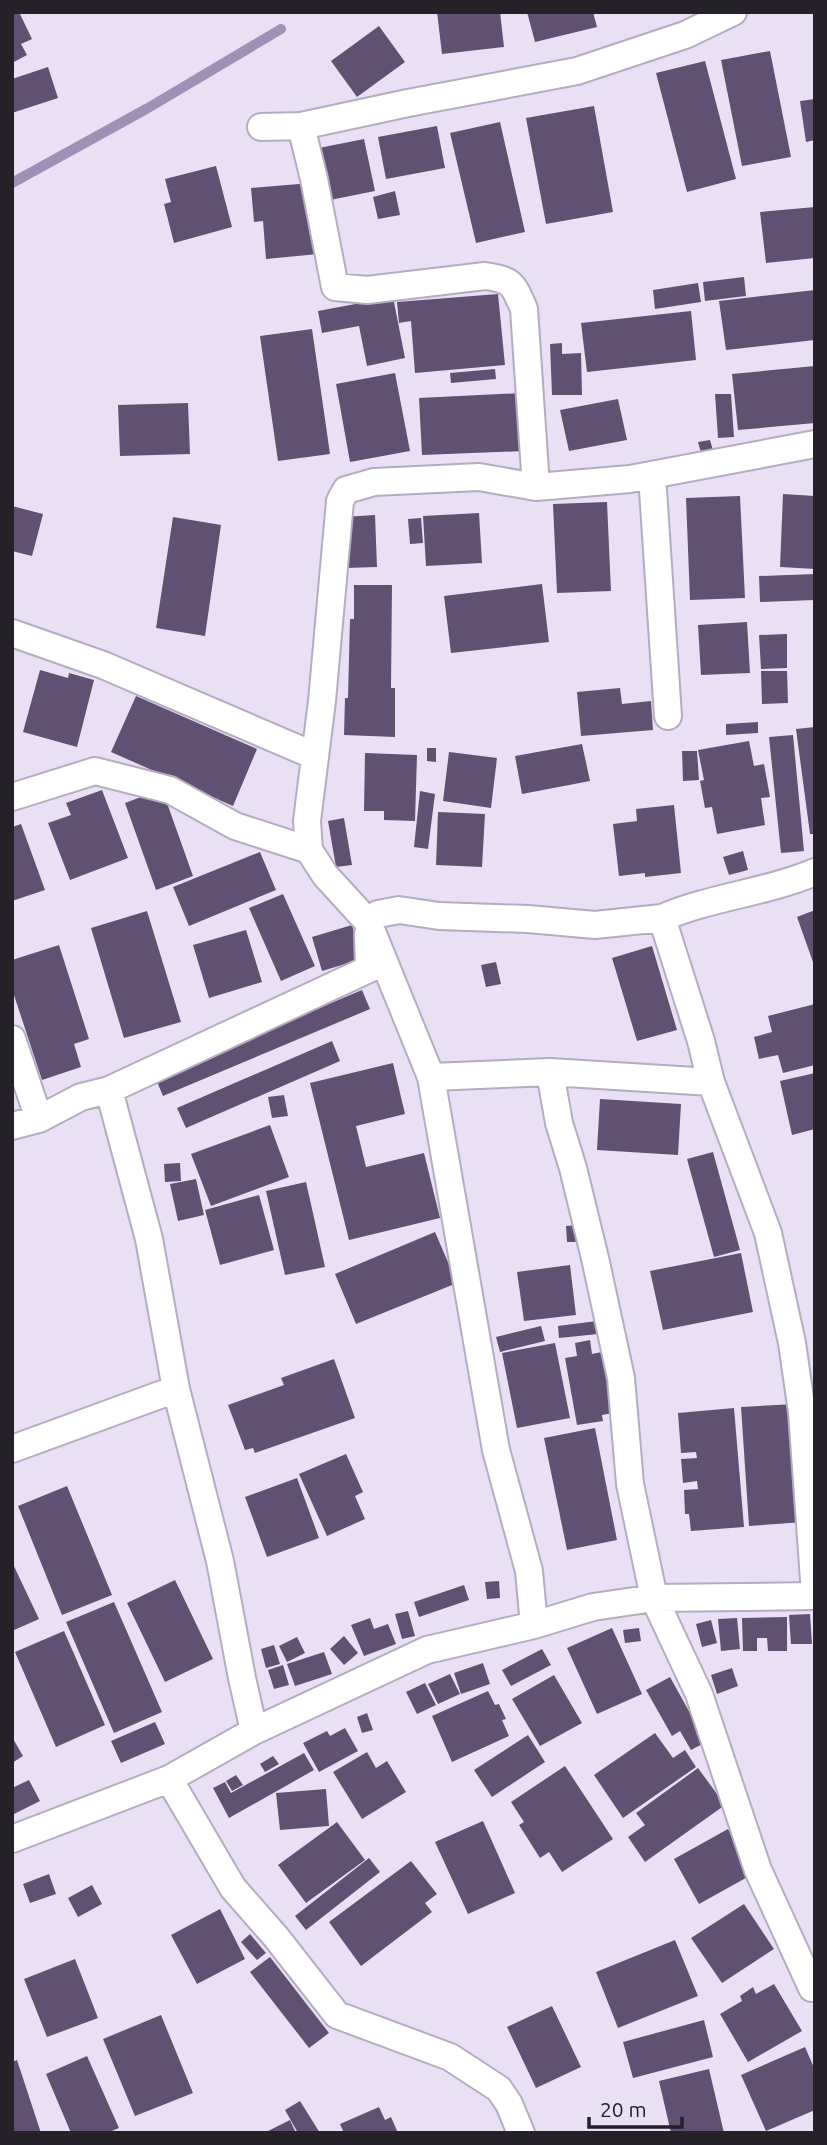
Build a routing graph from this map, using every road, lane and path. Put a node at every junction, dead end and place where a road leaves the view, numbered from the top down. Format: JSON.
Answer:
{"nodes":[{"id":1,"x":733,"y":12,"type":"edge"},
{"id":2,"x":300,"y":126,"type":"junction"},
{"id":3,"x":261,"y":127,"type":"dead end"},
{"id":4,"x":815,"y":444,"type":"edge"},
{"id":5,"x":652,"y":475,"type":"junction"},
{"id":6,"x":536,"y":487,"type":"junction"},
{"id":7,"x":12,"y":633,"type":"edge"},
{"id":8,"x":668,"y":716,"type":"dead end"},
{"id":9,"x":315,"y":757,"type":"junction"},
{"id":10,"x":12,"y":797,"type":"edge"},
{"id":11,"x":309,"y":850,"type":"junction"},
{"id":12,"x":815,"y":872,"type":"edge"},
{"id":13,"x":662,"y":918,"type":"junction"},
{"id":14,"x":368,"y":922,"type":"junction"},
{"id":15,"x":12,"y":1040,"type":"edge"},
{"id":16,"x":550,"y":1072,"type":"junction"},
{"id":17,"x":431,"y":1077,"type":"junction"},
{"id":18,"x":711,"y":1082,"type":"junction"},
{"id":19,"x":109,"y":1090,"type":"junction"},
{"id":20,"x":39,"y":1119,"type":"junction"},
{"id":21,"x":12,"y":1126,"type":"edge"},
{"id":22,"x":176,"y":1389,"type":"junction"},
{"id":23,"x":12,"y":1449,"type":"edge"},
{"id":24,"x":815,"y":1595,"type":"edge"},
{"id":25,"x":653,"y":1598,"type":"junction"},
{"id":26,"x":534,"y":1625,"type":"junction"},
{"id":27,"x":254,"y":1731,"type":"junction"},
{"id":28,"x":169,"y":1779,"type":"junction"},
{"id":29,"x":12,"y":1839,"type":"edge"},
{"id":30,"x":814,"y":1991,"type":"edge"},
{"id":31,"x":521,"y":2133,"type":"edge"}],
"edges":[{"from":1,"to":2,"type":"street"},
{"from":2,"to":3,"type":"street"},
{"from":2,"to":6,"type":"street"},
{"from":4,"to":5,"type":"street"},
{"from":5,"to":6,"type":"street"},
{"from":5,"to":8,"type":"street"},
{"from":6,"to":9,"type":"street"},
{"from":7,"to":9,"type":"street"},
{"from":9,"to":11,"type":"street"},
{"from":10,"to":11,"type":"street"},
{"from":11,"to":14,"type":"street"},
{"from":12,"to":13,"type":"street"},
{"from":13,"to":14,"type":"street"},
{"from":13,"to":18,"type":"street"},
{"from":14,"to":17,"type":"street"},
{"from":14,"to":19,"type":"street"},
{"from":15,"to":20,"type":"street"},
{"from":16,"to":17,"type":"street"},
{"from":16,"to":18,"type":"street"},
{"from":16,"to":25,"type":"street"},
{"from":17,"to":26,"type":"street"},
{"from":18,"to":24,"type":"street"},
{"from":19,"to":20,"type":"street"},
{"from":19,"to":22,"type":"street"},
{"from":20,"to":21,"type":"street"},
{"from":22,"to":23,"type":"street"},
{"from":22,"to":27,"type":"street"},
{"from":24,"to":25,"type":"street"},
{"from":25,"to":26,"type":"street"},
{"from":25,"to":30,"type":"street"},
{"from":26,"to":27,"type":"street"},
{"from":27,"to":28,"type":"street"},
{"from":28,"to":29,"type":"street"},
{"from":28,"to":31,"type":"street"}]}
